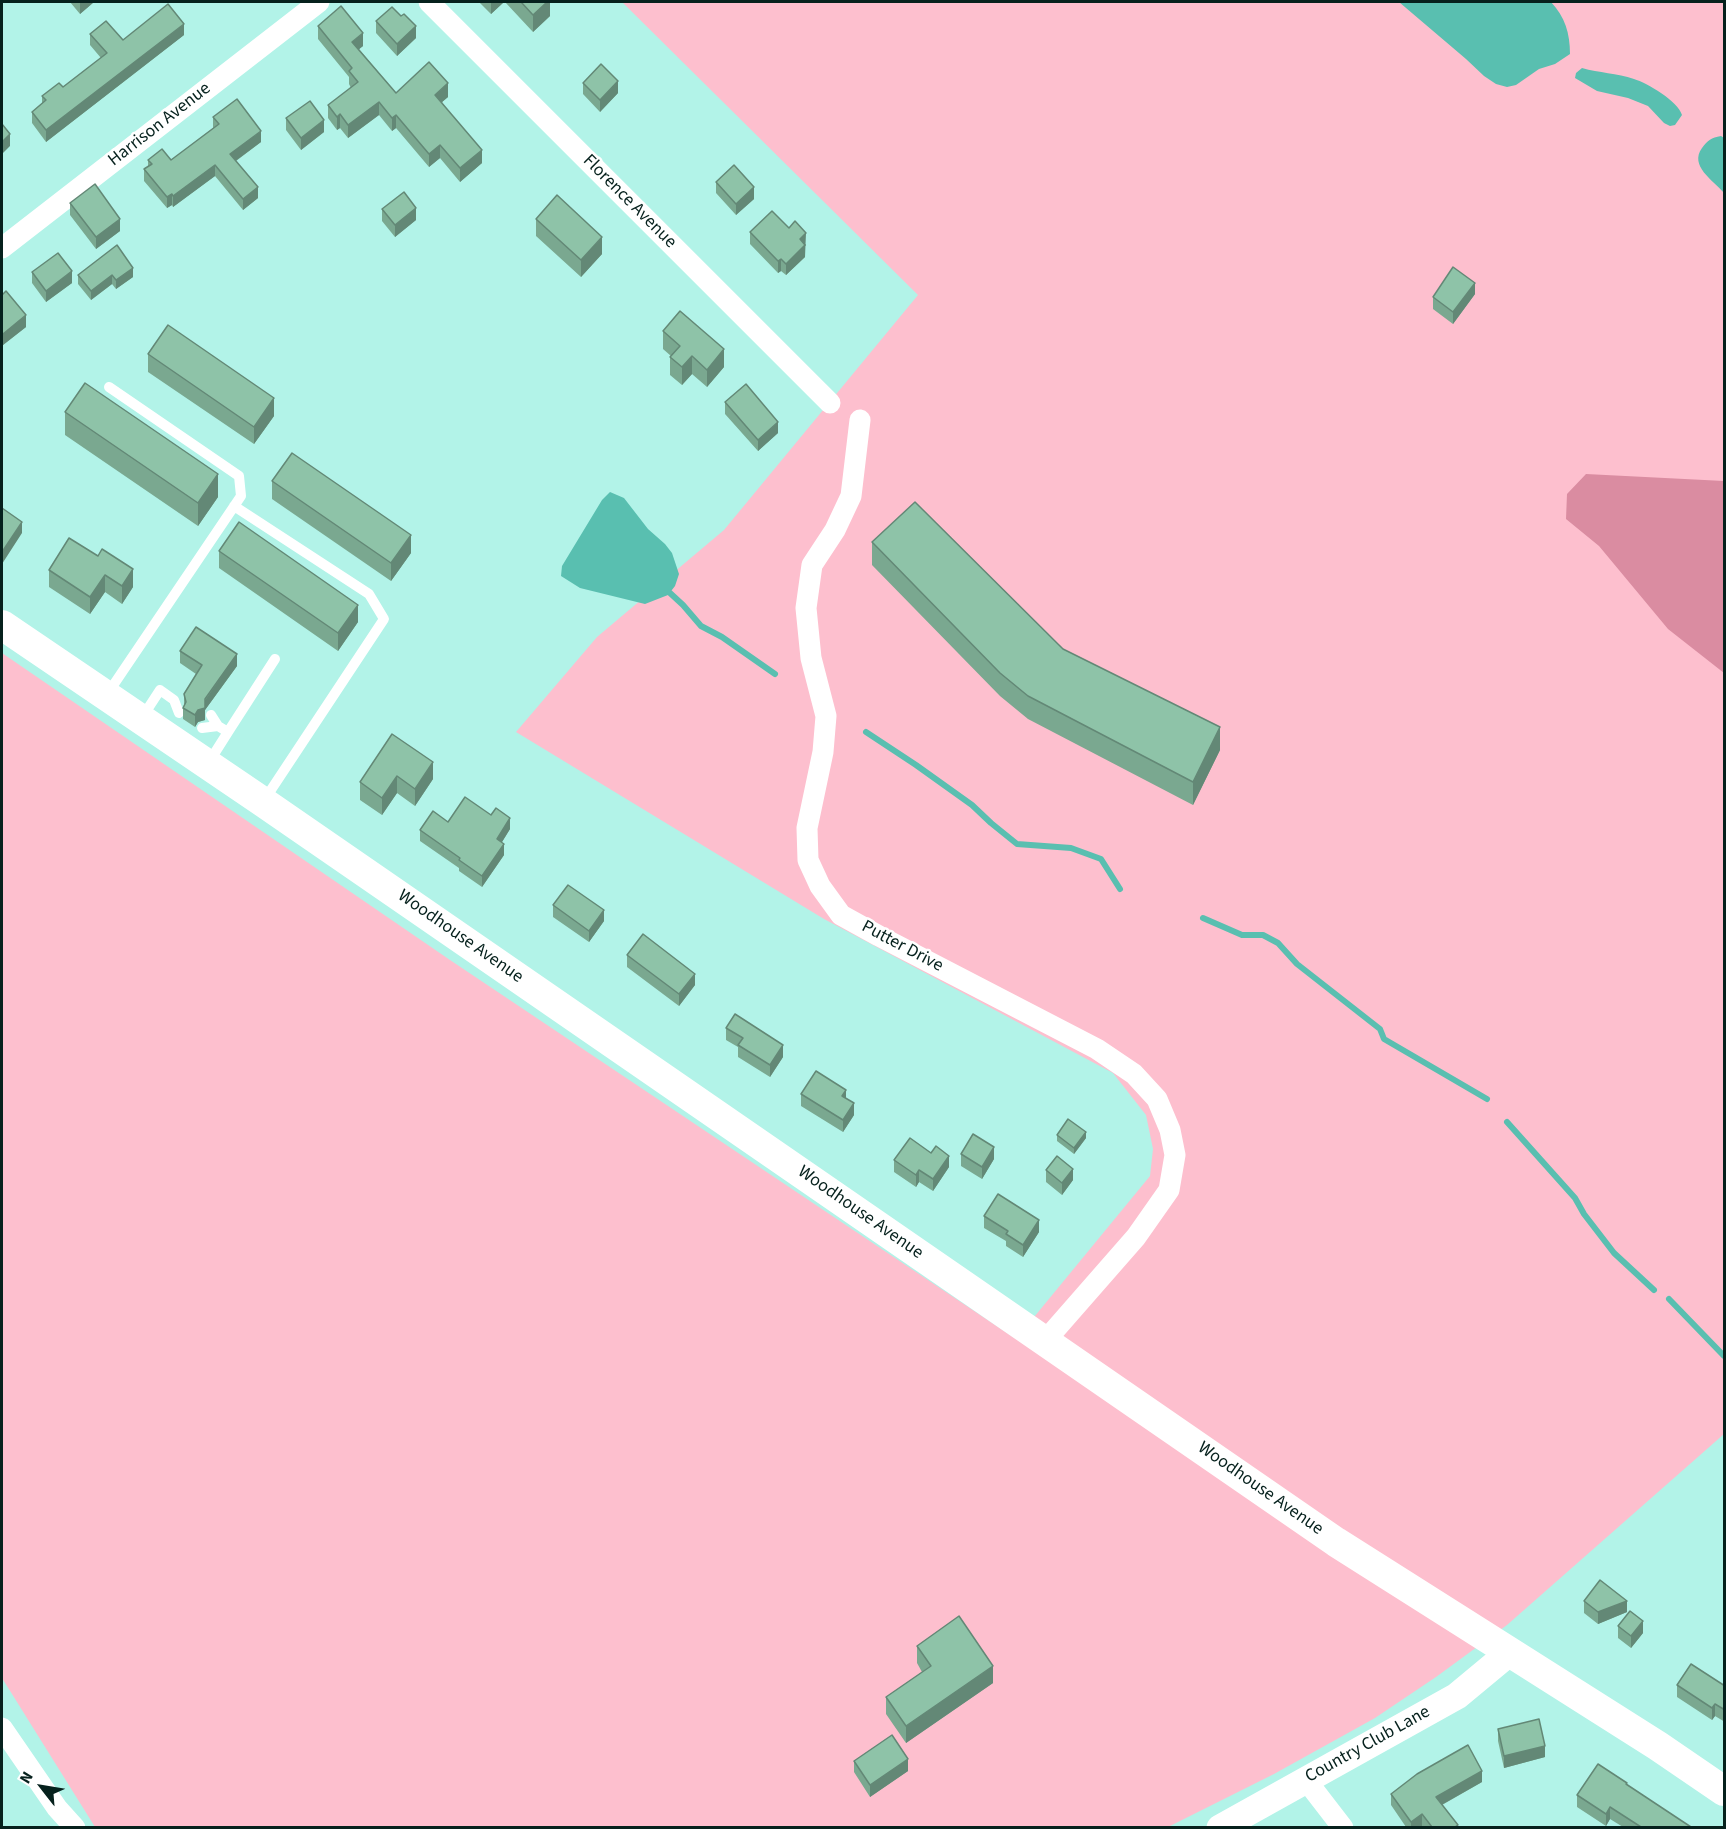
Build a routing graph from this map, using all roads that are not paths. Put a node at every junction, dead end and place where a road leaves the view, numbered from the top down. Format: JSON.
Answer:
{"nodes":[{"id":1,"x":319,"y":2,"type":"edge"},
{"id":2,"x":429,"y":2,"type":"edge"},
{"id":3,"x":2,"y":248,"type":"edge"},
{"id":4,"x":109,"y":387,"type":"dead end"},
{"id":5,"x":830,"y":403,"type":"dead end"},
{"id":6,"x":860,"y":420,"type":"dead end"},
{"id":7,"x":234,"y":506,"type":"junction"},
{"id":8,"x":2,"y":626,"type":"edge"},
{"id":9,"x":275,"y":659,"type":"dead end"},
{"id":10,"x":106,"y":696,"type":"junction"},
{"id":11,"x":174,"y":700,"type":"junction"},
{"id":12,"x":188,"y":700,"type":"edge"},
{"id":13,"x":179,"y":713,"type":"dead end"},
{"id":14,"x":211,"y":715,"type":"dead end"},
{"id":15,"x":141,"y":719,"type":"junction"},
{"id":16,"x":202,"y":728,"type":"dead end"},
{"id":17,"x":223,"y":729,"type":"junction"},
{"id":18,"x":208,"y":764,"type":"junction"},
{"id":19,"x":263,"y":802,"type":"junction"},
{"id":20,"x":1045,"y":1341,"type":"junction"},
{"id":21,"x":1510,"y":1652,"type":"junction"},
{"id":22,"x":2,"y":1728,"type":"edge"},
{"id":23,"x":1306,"y":1780,"type":"junction"},
{"id":24,"x":1725,"y":1791,"type":"edge"},
{"id":25,"x":75,"y":1827,"type":"edge"},
{"id":26,"x":1220,"y":1827,"type":"edge"},
{"id":27,"x":1343,"y":1827,"type":"edge"}],
"edges":[{"from":1,"to":3,"type":"street","name":"Harrison Avenue"},
{"from":2,"to":5,"type":"street","name":"Florence Avenue"},
{"from":4,"to":7,"type":"lane"},
{"from":6,"to":20,"type":"street","name":"Putter Drive"},
{"from":7,"to":10,"type":"lane"},
{"from":7,"to":19,"type":"lane"},
{"from":8,"to":10,"type":"main road","name":"Woodhouse Avenue"},
{"from":9,"to":17,"type":"lane"},
{"from":10,"to":15,"type":"main road","name":"Woodhouse Avenue"},
{"from":11,"to":12,"type":"lane"},
{"from":11,"to":13,"type":"lane"},
{"from":11,"to":15,"type":"lane"},
{"from":14,"to":17,"type":"lane"},
{"from":15,"to":18,"type":"main road","name":"Woodhouse Avenue"},
{"from":16,"to":17,"type":"lane"},
{"from":17,"to":18,"type":"lane"},
{"from":18,"to":19,"type":"main road","name":"Woodhouse Avenue"},
{"from":19,"to":20,"type":"main road","name":"Woodhouse Avenue"},
{"from":20,"to":21,"type":"main road","name":"Woodhouse Avenue"},
{"from":21,"to":23,"type":"street","name":"Country Club Lane"},
{"from":21,"to":24,"type":"main road","name":"Woodhouse Avenue"},
{"from":22,"to":25,"type":"street"},
{"from":23,"to":26,"type":"street","name":"Country Club Lane"},
{"from":23,"to":27,"type":"street"}]}
